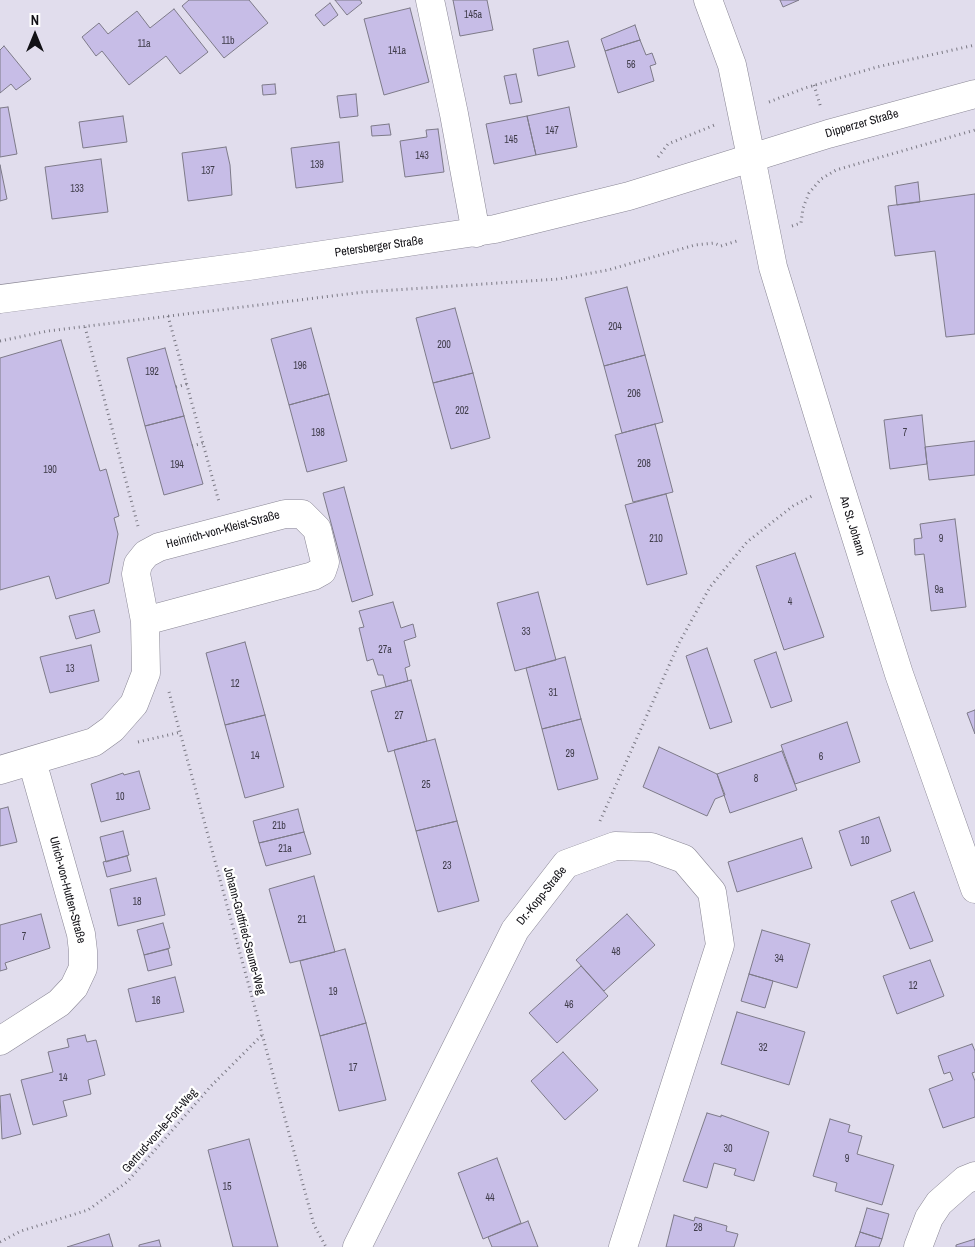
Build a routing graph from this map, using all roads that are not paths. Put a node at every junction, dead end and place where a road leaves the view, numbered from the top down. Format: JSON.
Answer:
{"nodes":[{"id":1,"x":430,"y":0,"type":"edge"},
{"id":2,"x":708,"y":0,"type":"edge"},
{"id":3,"x":975,"y":94,"type":"edge"},
{"id":4,"x":751,"y":157,"type":"junction"},
{"id":5,"x":476,"y":233,"type":"junction"},
{"id":6,"x":0,"y":299,"type":"edge"},
{"id":7,"x":145,"y":621,"type":"junction"},
{"id":8,"x":32,"y":761,"type":"junction"},
{"id":9,"x":0,"y":770,"type":"edge"},
{"id":10,"x":975,"y":890,"type":"edge"},
{"id":11,"x":0,"y":1041,"type":"edge"},
{"id":12,"x":975,"y":1176,"type":"edge"},
{"id":13,"x":357,"y":1247,"type":"edge"},
{"id":14,"x":623,"y":1247,"type":"edge"},
{"id":15,"x":918,"y":1247,"type":"edge"}],
"edges":[{"from":1,"to":5,"type":"street"},
{"from":2,"to":4,"type":"street","name":"An St. Johann"},
{"from":3,"to":4,"type":"street","name":"Dipperzer Straße"},
{"from":4,"to":5,"type":"street","name":"Petersberger Straße"},
{"from":4,"to":10,"type":"street","name":"An St. Johann"},
{"from":5,"to":6,"type":"street","name":"Petersberger Straße"},
{"from":7,"to":7,"type":"street","name":"Heinrich-von-Kleist-Straße"},
{"from":7,"to":8,"type":"street"},
{"from":8,"to":9,"type":"street"},
{"from":8,"to":11,"type":"street","name":"Ulrich-von-Hutten-Straße"},
{"from":12,"to":15,"type":"street"},
{"from":13,"to":14,"type":"street","name":"Dr.-Kopp-Straße"}]}
